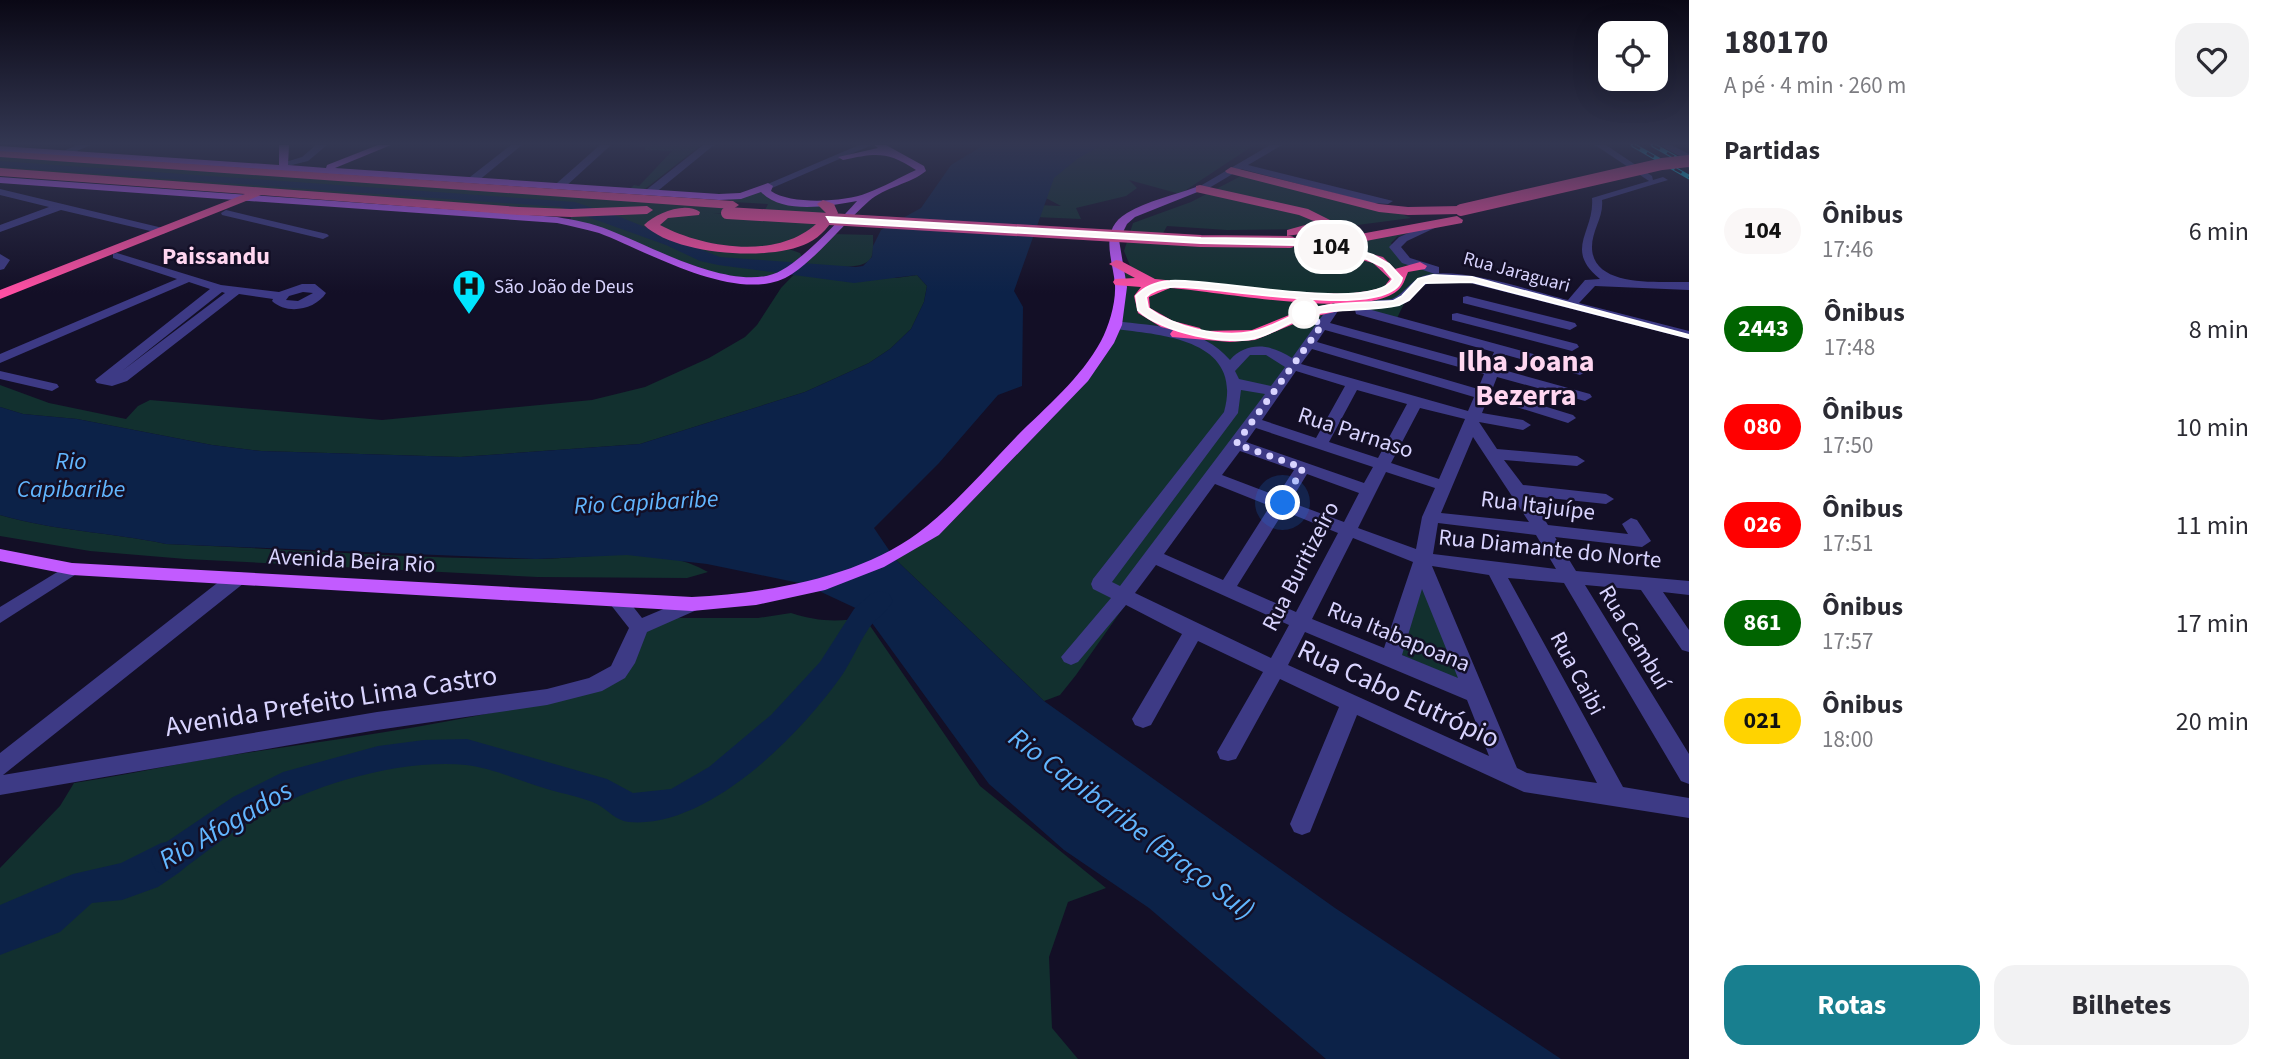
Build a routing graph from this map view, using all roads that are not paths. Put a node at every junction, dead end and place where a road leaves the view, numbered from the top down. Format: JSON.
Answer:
{"nodes":[{"id":1,"x":13,"y":194,"type":"edge"},
{"id":2,"x":145,"y":194,"type":"edge"},
{"id":3,"x":264,"y":194,"type":"edge"},
{"id":4,"x":284,"y":194,"type":"edge"},
{"id":5,"x":289,"y":194,"type":"edge"},
{"id":6,"x":292,"y":194,"type":"edge"},
{"id":7,"x":578,"y":194,"type":"edge"},
{"id":8,"x":683,"y":194,"type":"edge"},
{"id":9,"x":753,"y":194,"type":"edge"},
{"id":10,"x":768,"y":194,"type":"edge"},
{"id":11,"x":872,"y":194,"type":"edge"},
{"id":12,"x":1186,"y":194,"type":"edge"},
{"id":13,"x":1227,"y":194,"type":"edge"},
{"id":14,"x":1238,"y":194,"type":"edge"},
{"id":15,"x":1326,"y":194,"type":"edge"},
{"id":16,"x":1344,"y":194,"type":"edge"},
{"id":17,"x":1539,"y":194,"type":"edge"},
{"id":18,"x":1559,"y":194,"type":"edge"},
{"id":19,"x":1608,"y":194,"type":"edge"},
{"id":20,"x":313,"y":196,"type":"junction"},
{"id":21,"x":867,"y":197,"type":"junction"},
{"id":22,"x":1240,"y":197,"type":"junction"},
{"id":23,"x":1335,"y":197,"type":"junction"},
{"id":24,"x":1372,"y":200,"type":"junction"},
{"id":25,"x":1388,"y":201,"type":"dead end"},
{"id":26,"x":822,"y":204,"type":"junction"},
{"id":27,"x":352,"y":205,"type":"junction"},
{"id":28,"x":238,"y":206,"type":"junction"},
{"id":29,"x":729,"y":206,"type":"junction"},
{"id":30,"x":59,"y":207,"type":"junction"},
{"id":31,"x":1464,"y":213,"type":"junction"},
{"id":32,"x":1436,"y":225,"type":"junction"},
{"id":33,"x":0,"y":229,"type":"edge"},
{"id":34,"x":163,"y":231,"type":"junction"},
{"id":35,"x":323,"y":236,"type":"dead end"},
{"id":36,"x":1289,"y":238,"type":"junction"},
{"id":37,"x":781,"y":247,"type":"junction"},
{"id":38,"x":117,"y":256,"type":"junction"},
{"id":39,"x":0,"y":257,"type":"edge"},
{"id":40,"x":800,"y":260,"type":"junction"},
{"id":41,"x":1116,"y":264,"type":"junction"},
{"id":42,"x":0,"y":266,"type":"edge"},
{"id":43,"x":1420,"y":266,"type":"junction"},
{"id":44,"x":1434,"y":274,"type":"junction"},
{"id":45,"x":189,"y":278,"type":"junction"},
{"id":46,"x":1397,"y":278,"type":"junction"},
{"id":47,"x":1475,"y":280,"type":"junction"},
{"id":48,"x":1120,"y":282,"type":"junction"},
{"id":49,"x":1617,"y":282,"type":"junction"},
{"id":50,"x":1168,"y":284,"type":"junction"},
{"id":51,"x":1688,"y":286,"type":"edge"},
{"id":52,"x":219,"y":288,"type":"junction"},
{"id":53,"x":234,"y":291,"type":"junction"},
{"id":54,"x":0,"y":295,"type":"edge"},
{"id":55,"x":280,"y":296,"type":"dead end"},
{"id":56,"x":1467,"y":300,"type":"junction"},
{"id":57,"x":0,"y":303,"type":"edge"},
{"id":58,"x":1571,"y":305,"type":"junction"},
{"id":59,"x":1341,"y":307,"type":"junction"},
{"id":60,"x":1457,"y":317,"type":"junction"},
{"id":61,"x":1115,"y":325,"type":"junction"},
{"id":62,"x":1322,"y":325,"type":"junction"},
{"id":63,"x":1570,"y":326,"type":"dead end"},
{"id":64,"x":1178,"y":334,"type":"junction"},
{"id":65,"x":1448,"y":335,"type":"junction"},
{"id":66,"x":1230,"y":337,"type":"junction"},
{"id":67,"x":1687,"y":339,"type":"edge"},
{"id":68,"x":1309,"y":344,"type":"junction"},
{"id":69,"x":1572,"y":347,"type":"dead end"},
{"id":70,"x":1501,"y":351,"type":"junction"},
{"id":71,"x":0,"y":359,"type":"edge"},
{"id":72,"x":1293,"y":366,"type":"junction"},
{"id":73,"x":1580,"y":372,"type":"dead end"},
{"id":74,"x":1494,"y":373,"type":"junction"},
{"id":75,"x":0,"y":374,"type":"edge"},
{"id":76,"x":1231,"y":375,"type":"junction"},
{"id":77,"x":1353,"y":384,"type":"junction"},
{"id":78,"x":52,"y":387,"type":"dead end"},
{"id":79,"x":1275,"y":391,"type":"junction"},
{"id":80,"x":1483,"y":394,"type":"junction"},
{"id":81,"x":1585,"y":397,"type":"dead end"},
{"id":82,"x":1415,"y":403,"type":"junction"},
{"id":83,"x":1568,"y":418,"type":"dead end"},
{"id":84,"x":1471,"y":419,"type":"junction"},
{"id":85,"x":1253,"y":422,"type":"junction"},
{"id":86,"x":1523,"y":425,"type":"dead end"},
{"id":87,"x":1236,"y":444,"type":"junction"},
{"id":88,"x":1320,"y":444,"type":"junction"},
{"id":89,"x":1495,"y":454,"type":"junction"},
{"id":90,"x":1577,"y":461,"type":"dead end"},
{"id":91,"x":1381,"y":465,"type":"junction"},
{"id":92,"x":1303,"y":468,"type":"junction"},
{"id":93,"x":1211,"y":477,"type":"junction"},
{"id":94,"x":1444,"y":486,"type":"junction"},
{"id":95,"x":1367,"y":490,"type":"junction"},
{"id":96,"x":1518,"y":490,"type":"junction"},
{"id":97,"x":1606,"y":499,"type":"dead end"},
{"id":98,"x":1283,"y":503,"type":"junction"},
{"id":99,"x":1431,"y":517,"type":"junction"},
{"id":100,"x":1631,"y":524,"type":"dead end"},
{"id":101,"x":1350,"y":529,"type":"junction"},
{"id":102,"x":1542,"y":531,"type":"junction"},
{"id":103,"x":0,"y":555,"type":"edge"},
{"id":104,"x":1152,"y":556,"type":"junction"},
{"id":105,"x":1422,"y":561,"type":"junction"},
{"id":106,"x":72,"y":569,"type":"junction"},
{"id":107,"x":1495,"y":570,"type":"junction"},
{"id":108,"x":1570,"y":577,"type":"junction"},
{"id":109,"x":237,"y":578,"type":"junction"},
{"id":110,"x":1647,"y":584,"type":"junction"},
{"id":111,"x":1227,"y":588,"type":"junction"},
{"id":112,"x":1689,"y":589,"type":"edge"},
{"id":113,"x":1122,"y":594,"type":"junction"},
{"id":114,"x":617,"y":600,"type":"junction"},
{"id":115,"x":697,"y":604,"type":"junction"},
{"id":116,"x":0,"y":616,"type":"edge"},
{"id":117,"x":1300,"y":622,"type":"junction"},
{"id":118,"x":639,"y":627,"type":"junction"},
{"id":119,"x":1194,"y":631,"type":"junction"},
{"id":120,"x":1689,"y":645,"type":"edge"},
{"id":121,"x":1071,"y":657,"type":"dead end"},
{"id":122,"x":1390,"y":660,"type":"junction"},
{"id":123,"x":1277,"y":669,"type":"junction"},
{"id":124,"x":1475,"y":694,"type":"junction"},
{"id":125,"x":1351,"y":704,"type":"junction"},
{"id":126,"x":1143,"y":719,"type":"dead end"},
{"id":127,"x":1228,"y":752,"type":"dead end"},
{"id":128,"x":0,"y":766,"type":"edge"},
{"id":129,"x":1689,"y":774,"type":"edge"},
{"id":130,"x":1509,"y":776,"type":"junction"},
{"id":131,"x":0,"y":785,"type":"edge"},
{"id":132,"x":1617,"y":798,"type":"junction"},
{"id":133,"x":1689,"y":808,"type":"edge"},
{"id":134,"x":1302,"y":824,"type":"dead end"}],
"edges":[{"from":1,"to":30,"type":"street"},
{"from":2,"to":28,"type":"main road"},
{"from":3,"to":28,"type":"highway"},
{"from":4,"to":28,"type":"highway"},
{"from":5,"to":27,"type":"main road"},
{"from":6,"to":20,"type":"highway"},
{"from":7,"to":29,"type":"highway"},
{"from":8,"to":29,"type":"main road"},
{"from":9,"to":29,"type":"main road"},
{"from":10,"to":26,"type":"main road"},
{"from":11,"to":21,"type":"main road"},
{"from":12,"to":41,"type":"main road"},
{"from":13,"to":22,"type":"highway"},
{"from":14,"to":22,"type":"highway"},
{"from":15,"to":23,"type":"highway"},
{"from":16,"to":24,"type":"street"},
{"from":17,"to":31,"type":"highway","bridge":true},
{"from":18,"to":31,"type":"highway"},
{"from":19,"to":49,"type":"street"},
{"from":20,"to":27,"type":"highway"},
{"from":20,"to":29,"type":"highway"},
{"from":21,"to":26,"type":"main road"},
{"from":21,"to":40,"type":"main road"},
{"from":22,"to":36,"type":"highway"},
{"from":23,"to":24,"type":"highway"},
{"from":23,"to":31,"type":"highway"},
{"from":24,"to":25,"type":"street"},
{"from":26,"to":37,"type":"highway"},
{"from":27,"to":40,"type":"main road"},
{"from":28,"to":34,"type":"highway"},
{"from":28,"to":35,"type":"street"},
{"from":28,"to":38,"type":"highway"},
{"from":29,"to":36,"type":"highway","bridge":true},
{"from":29,"to":37,"type":"highway"},
{"from":30,"to":33,"type":"street"},
{"from":30,"to":34,"type":"street"},
{"from":31,"to":32,"type":"highway"},
{"from":31,"to":36,"type":"highway"},
{"from":32,"to":36,"type":"highway"},
{"from":32,"to":43,"type":"street","name":"Rua Jaraguari"},
{"from":34,"to":54,"type":"highway"},
{"from":36,"to":46,"type":"highway"},
{"from":37,"to":40,"type":"highway"},
{"from":38,"to":45,"type":"street"},
{"from":38,"to":57,"type":"highway"},
{"from":39,"to":42,"type":"street"},
{"from":41,"to":48,"type":"main road"},
{"from":41,"to":50,"type":"highway"},
{"from":43,"to":44,"type":"street","name":"Rua Jaraguari"},
{"from":43,"to":46,"type":"highway"},
{"from":44,"to":47,"type":"street","name":"Rua Jaraguari"},
{"from":44,"to":59,"type":"street"},
{"from":45,"to":52,"type":"street"},
{"from":45,"to":71,"type":"street"},
{"from":46,"to":50,"type":"highway"},
{"from":47,"to":56,"type":"street"},
{"from":47,"to":58,"type":"street","name":"Rua Jaraguari"},
{"from":48,"to":50,"type":"highway"},
{"from":48,"to":61,"type":"main road"},
{"from":49,"to":51,"type":"street"},
{"from":49,"to":58,"type":"street"},
{"from":50,"to":66,"type":"highway"},
{"from":52,"to":53,"type":"street"},
{"from":52,"to":53,"type":"street"},
{"from":53,"to":55,"type":"street"},
{"from":56,"to":60,"type":"street"},
{"from":56,"to":63,"type":"street"},
{"from":58,"to":67,"type":"street","name":"Rua Jaraguari"},
{"from":59,"to":62,"type":"street"},
{"from":59,"to":65,"type":"street"},
{"from":59,"to":66,"type":"highway"},
{"from":60,"to":65,"type":"street"},
{"from":60,"to":69,"type":"street"},
{"from":61,"to":64,"type":"street"},
{"from":61,"to":115,"type":"main road","name":"Avenida Beira Rio"},
{"from":62,"to":68,"type":"street"},
{"from":62,"to":74,"type":"street"},
{"from":64,"to":66,"type":"highway"},
{"from":64,"to":76,"type":"street"},
{"from":65,"to":70,"type":"street"},
{"from":68,"to":72,"type":"street"},
{"from":68,"to":80,"type":"street"},
{"from":70,"to":73,"type":"street"},
{"from":70,"to":74,"type":"street"},
{"from":72,"to":76,"type":"street"},
{"from":72,"to":77,"type":"street"},
{"from":72,"to":79,"type":"street"},
{"from":74,"to":80,"type":"street"},
{"from":74,"to":81,"type":"street"},
{"from":75,"to":78,"type":"street"},
{"from":76,"to":79,"type":"street"},
{"from":76,"to":113,"type":"street","name":"Rua Cabo Eutrópio"},
{"from":77,"to":82,"type":"street"},
{"from":77,"to":88,"type":"street"},
{"from":79,"to":85,"type":"street"},
{"from":80,"to":83,"type":"street"},
{"from":80,"to":84,"type":"street"},
{"from":82,"to":84,"type":"street"},
{"from":82,"to":91,"type":"street","name":"Rua Buritizeiro"},
{"from":84,"to":86,"type":"street"},
{"from":84,"to":89,"type":"street","name":"Rua Cambuí"},
{"from":84,"to":94,"type":"street"},
{"from":85,"to":87,"type":"street"},
{"from":85,"to":88,"type":"street","name":"Rua Parnaso"},
{"from":87,"to":92,"type":"street"},
{"from":87,"to":93,"type":"street"},
{"from":88,"to":91,"type":"street","name":"Rua Parnaso"},
{"from":89,"to":90,"type":"street"},
{"from":89,"to":96,"type":"street","name":"Rua Cambuí"},
{"from":91,"to":94,"type":"street","name":"Rua Parnaso"},
{"from":91,"to":95,"type":"street","name":"Rua Buritizeiro"},
{"from":92,"to":95,"type":"street"},
{"from":92,"to":98,"type":"street"},
{"from":93,"to":98,"type":"street","name":"Rua Diamante do Norte"},
{"from":93,"to":104,"type":"street"},
{"from":94,"to":99,"type":"street"},
{"from":95,"to":101,"type":"street","name":"Rua Buritizeiro"},
{"from":96,"to":97,"type":"street"},
{"from":96,"to":102,"type":"street","name":"Rua Cambuí"},
{"from":98,"to":101,"type":"street","name":"Rua Diamante do Norte"},
{"from":98,"to":111,"type":"street"},
{"from":99,"to":102,"type":"street","name":"Rua Itajuípe"},
{"from":99,"to":105,"type":"street"},
{"from":100,"to":102,"type":"street","name":"Rua Itajuípe"},
{"from":101,"to":105,"type":"street","name":"Rua Diamante do Norte"},
{"from":101,"to":117,"type":"street","name":"Rua Buritizeiro"},
{"from":102,"to":108,"type":"street","name":"Rua Cambuí"},
{"from":103,"to":106,"type":"main road","name":"Avenida Beira Rio"},
{"from":104,"to":111,"type":"street","name":"Rua Itabapoana"},
{"from":104,"to":113,"type":"street"},
{"from":105,"to":107,"type":"street","name":"Rua Diamante do Norte"},
{"from":105,"to":122,"type":"street"},
{"from":105,"to":124,"type":"street"},
{"from":106,"to":109,"type":"main road","name":"Avenida Beira Rio"},
{"from":106,"to":116,"type":"street"},
{"from":107,"to":108,"type":"street","name":"Rua Diamante do Norte"},
{"from":107,"to":132,"type":"street","name":"Rua Caibi"},
{"from":108,"to":110,"type":"street","name":"Rua Diamante do Norte"},
{"from":108,"to":129,"type":"street","name":"Rua Cambuí"},
{"from":109,"to":114,"type":"main road","name":"Avenida Beira Rio"},
{"from":109,"to":128,"type":"street"},
{"from":110,"to":112,"type":"street","name":"Rua Diamante do Norte"},
{"from":110,"to":120,"type":"street"},
{"from":111,"to":117,"type":"street","name":"Rua Itabapoana"},
{"from":113,"to":119,"type":"street","name":"Rua Cabo Eutrópio"},
{"from":113,"to":121,"type":"street"},
{"from":114,"to":115,"type":"main road","name":"Avenida Beira Rio"},
{"from":114,"to":118,"type":"street"},
{"from":115,"to":118,"type":"street"},
{"from":117,"to":122,"type":"street","name":"Rua Itabapoana"},
{"from":117,"to":123,"type":"street","name":"Rua Buritizeiro"},
{"from":118,"to":131,"type":"street","name":"Avenida Prefeito Lima Castro"},
{"from":119,"to":123,"type":"street","name":"Rua Cabo Eutrópio"},
{"from":119,"to":126,"type":"street"},
{"from":122,"to":124,"type":"street","name":"Rua Itabapoana"},
{"from":123,"to":125,"type":"street","name":"Rua Cabo Eutrópio"},
{"from":123,"to":127,"type":"street","name":"Rua Buritizeiro"},
{"from":124,"to":130,"type":"street"},
{"from":125,"to":130,"type":"street","name":"Rua Cabo Eutrópio"},
{"from":125,"to":134,"type":"street"},
{"from":130,"to":132,"type":"street","name":"Rua Cabo Eutrópio"},
{"from":132,"to":133,"type":"street","name":"Rua Cabo Eutrópio"}]}
